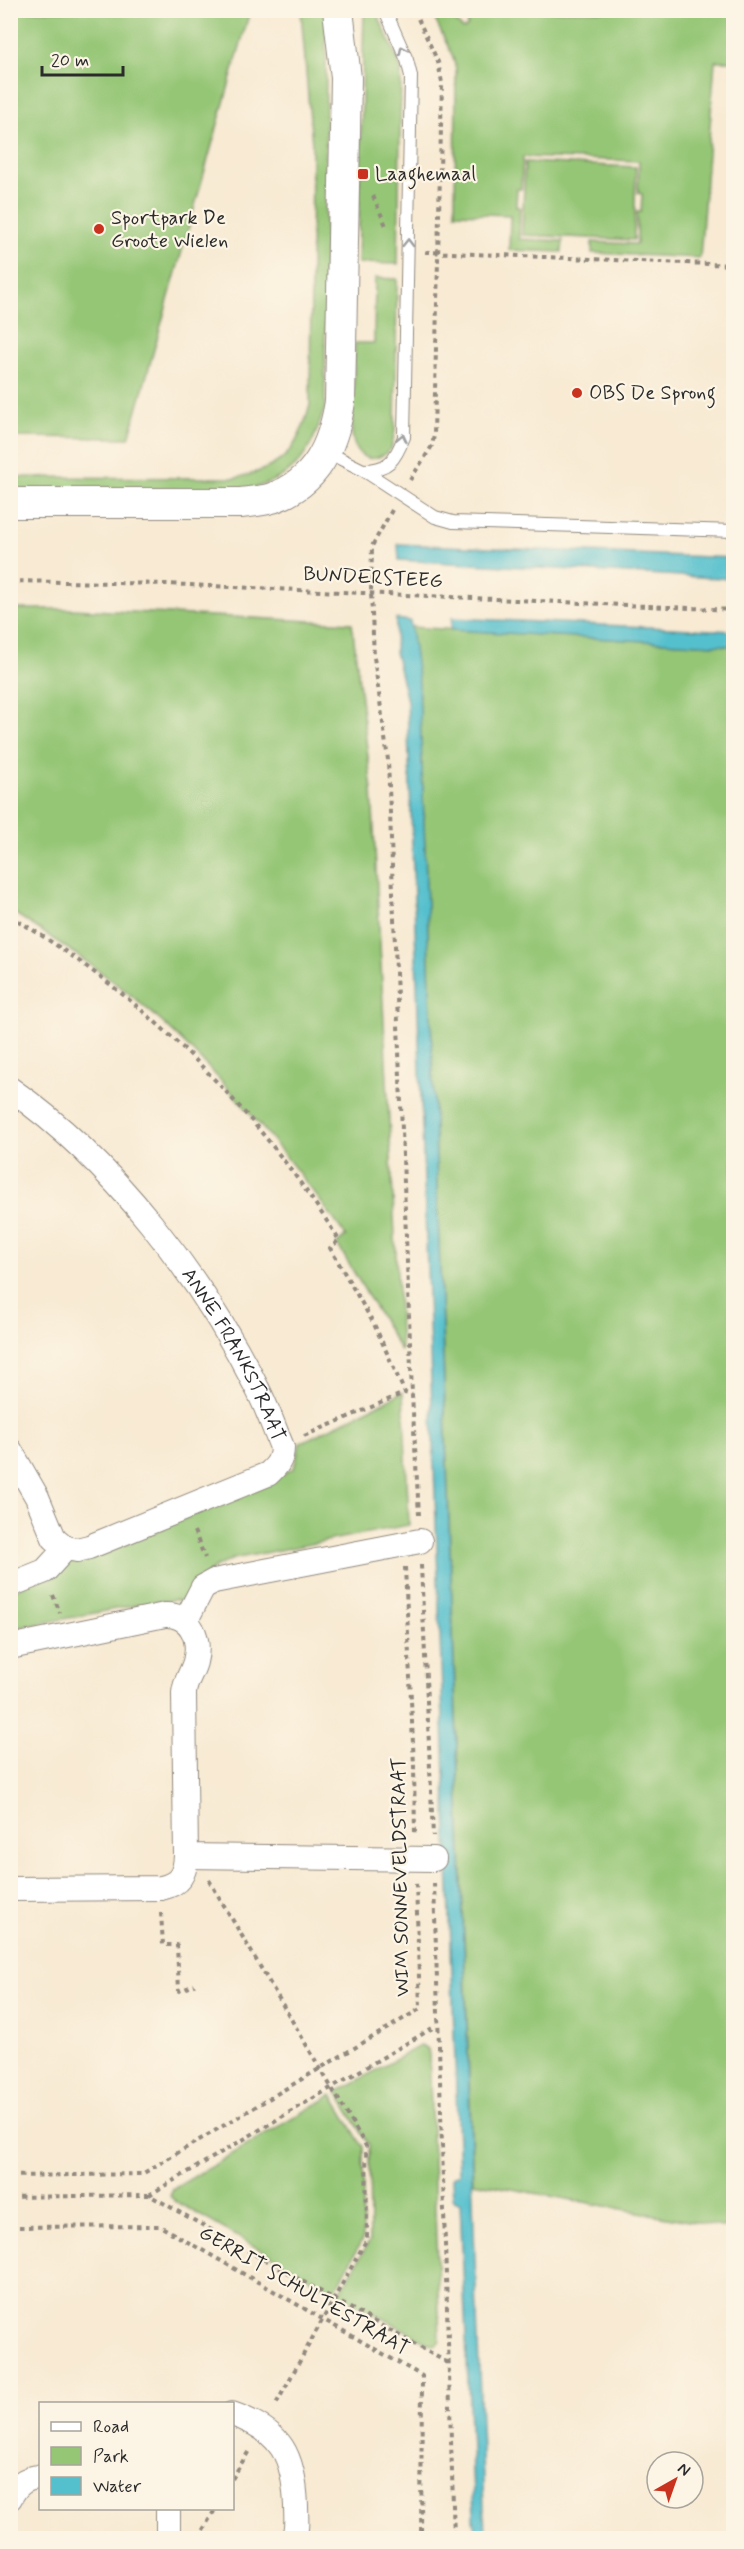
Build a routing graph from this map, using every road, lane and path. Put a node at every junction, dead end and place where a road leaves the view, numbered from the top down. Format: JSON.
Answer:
{"nodes":[{"id":1,"x":338,"y":10,"type":"edge"},
{"id":2,"x":356,"y":10,"type":"edge"},
{"id":3,"x":385,"y":10,"type":"edge"},
{"id":4,"x":346,"y":78,"type":"junction"},
{"id":5,"x":372,"y":195,"type":"dead end"},
{"id":6,"x":732,"y":265,"type":"edge"},
{"id":7,"x":407,"y":271,"type":"junction"},
{"id":8,"x":327,"y":452,"type":"junction"},
{"id":9,"x":363,"y":471,"type":"junction"},
{"id":10,"x":10,"y":503,"type":"edge"},
{"id":11,"x":734,"y":531,"type":"edge"},
{"id":12,"x":10,"y":581,"type":"edge"},
{"id":13,"x":734,"y":610,"type":"edge"},
{"id":14,"x":10,"y":916,"type":"edge"},
{"id":15,"x":10,"y":1089,"type":"edge"},
{"id":16,"x":405,"y":1393,"type":"junction"},
{"id":17,"x":412,"y":1395,"type":"dead end"},
{"id":18,"x":282,"y":1447,"type":"junction"},
{"id":19,"x":10,"y":1450,"type":"edge"},
{"id":20,"x":185,"y":1508,"type":"junction"},
{"id":21,"x":412,"y":1542,"type":"joint"},
{"id":22,"x":66,"y":1548,"type":"junction"},
{"id":23,"x":45,"y":1571,"type":"junction"},
{"id":24,"x":214,"y":1581,"type":"junction"},
{"id":25,"x":10,"y":1585,"type":"edge"},
{"id":26,"x":186,"y":1620,"type":"junction"},
{"id":27,"x":68,"y":1635,"type":"junction"},
{"id":28,"x":10,"y":1647,"type":"edge"},
{"id":29,"x":195,"y":1856,"type":"junction"},
{"id":30,"x":424,"y":1859,"type":"junction"},
{"id":31,"x":160,"y":1888,"type":"junction"},
{"id":32,"x":10,"y":1889,"type":"edge"},
{"id":33,"x":195,"y":1985,"type":"dead end"},
{"id":34,"x":436,"y":2026,"type":"dead end"},
{"id":35,"x":319,"y":2068,"type":"junction"},
{"id":36,"x":331,"y":2088,"type":"junction"},
{"id":37,"x":10,"y":2164,"type":"edge"},
{"id":38,"x":11,"y":2177,"type":"edge"},
{"id":39,"x":148,"y":2195,"type":"junction"},
{"id":40,"x":10,"y":2197,"type":"edge"},
{"id":41,"x":10,"y":2227,"type":"edge"},
{"id":42,"x":333,"y":2299,"type":"junction"},
{"id":43,"x":322,"y":2318,"type":"junction"},
{"id":44,"x":449,"y":2363,"type":"dead end"},
{"id":45,"x":234,"y":2415,"type":"edge"},
{"id":46,"x":262,"y":2428,"type":"junction"},
{"id":47,"x":234,"y":2477,"type":"edge"},
{"id":48,"x":168,"y":2510,"type":"edge"},
{"id":49,"x":215,"y":2510,"type":"edge"},
{"id":50,"x":168,"y":2538,"type":"edge"},
{"id":51,"x":198,"y":2538,"type":"edge"},
{"id":52,"x":293,"y":2538,"type":"edge"},
{"id":53,"x":422,"y":2538,"type":"edge"}],
"edges":[{"from":1,"to":4,"type":"street"},
{"from":2,"to":4,"type":"street"},
{"from":7,"to":3,"type":"lane","one_way":true},
{"from":4,"to":8,"type":"street"},
{"from":5,"to":7,"type":"path"},
{"from":6,"to":7,"type":"path"},
{"from":9,"to":7,"type":"lane","one_way":true},
{"from":8,"to":9,"type":"lane"},
{"from":8,"to":10,"type":"street"},
{"from":9,"to":11,"type":"lane"},
{"from":12,"to":13,"type":"path","name":"BUNDERSTEEG"},
{"from":14,"to":16,"type":"path"},
{"from":15,"to":18,"type":"street","name":"ANNE FRANKSTRAAT"},
{"from":16,"to":17,"type":"path"},
{"from":16,"to":18,"type":"path"},
{"from":18,"to":20,"type":"street","name":"ANNE FRANKSTRAAT"},
{"from":19,"to":22,"type":"street"},
{"from":20,"to":22,"type":"street","name":"ANNE FRANKSTRAAT"},
{"from":20,"to":24,"type":"path"},
{"from":21,"to":24,"type":"street"},
{"from":21,"to":30,"type":"path","name":"WIM SONNEVELDSTRAAT"},
{"from":22,"to":23,"type":"street"},
{"from":23,"to":25,"type":"street"},
{"from":23,"to":27,"type":"path"},
{"from":24,"to":26,"type":"street"},
{"from":26,"to":27,"type":"street"},
{"from":26,"to":29,"type":"street"},
{"from":27,"to":28,"type":"street"},
{"from":29,"to":30,"type":"street"},
{"from":29,"to":31,"type":"street"},
{"from":29,"to":35,"type":"path"},
{"from":30,"to":35,"type":"path","name":"WIM SONNEVELDSTRAAT"},
{"from":31,"to":32,"type":"street"},
{"from":31,"to":33,"type":"path"},
{"from":34,"to":36,"type":"path"},
{"from":35,"to":36,"type":"path"},
{"from":35,"to":38,"type":"path","name":"WIM SONNEVELDSTRAAT"},
{"from":36,"to":39,"type":"path"},
{"from":36,"to":42,"type":"path"},
{"from":37,"to":38,"type":"path"},
{"from":39,"to":40,"type":"path"},
{"from":39,"to":42,"type":"path","name":"GERRIT SCHULTESTRAAT"},
{"from":41,"to":43,"type":"path","name":"GERRIT SCHULTESTRAAT"},
{"from":42,"to":43,"type":"path"},
{"from":42,"to":44,"type":"path","name":"GERRIT SCHULTESTRAAT"},
{"from":43,"to":46,"type":"path"},
{"from":43,"to":53,"type":"path","name":"GERRIT SCHULTESTRAAT"},
{"from":45,"to":46,"type":"street"},
{"from":46,"to":47,"type":"path"},
{"from":46,"to":52,"type":"street"},
{"from":48,"to":50,"type":"street"},
{"from":49,"to":51,"type":"path"}]}
